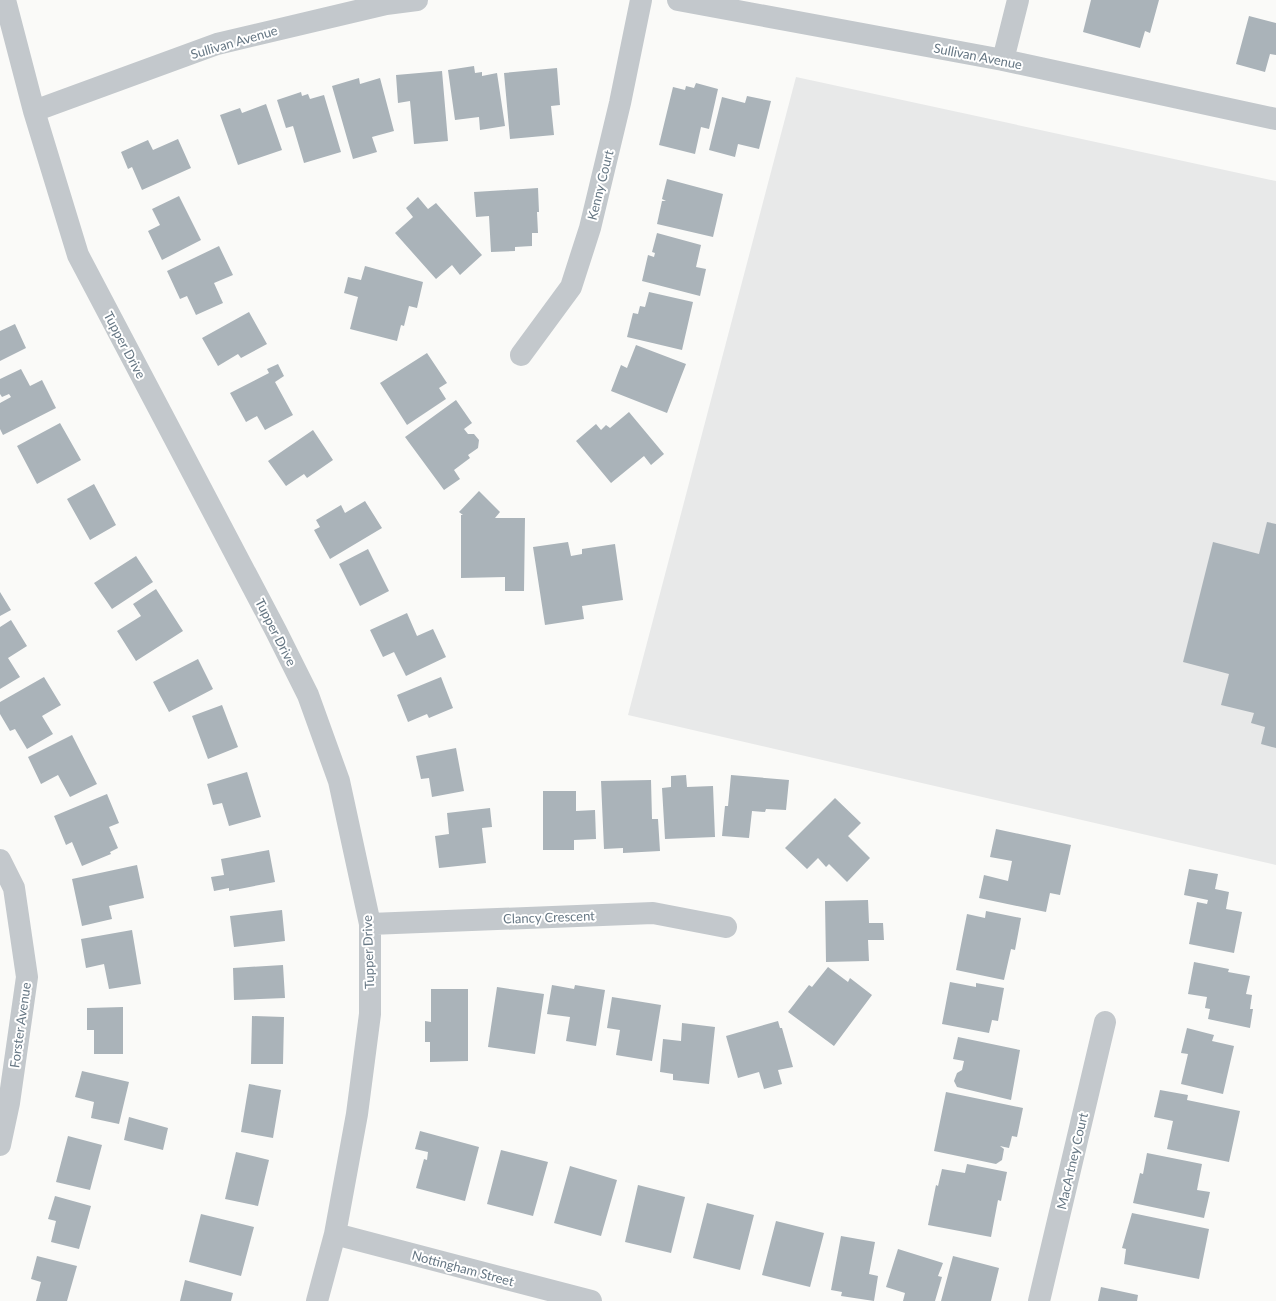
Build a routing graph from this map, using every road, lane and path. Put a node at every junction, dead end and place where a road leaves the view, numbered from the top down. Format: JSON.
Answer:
{"nodes":[{"id":1,"x":5,"y":0,"type":"edge"},
{"id":2,"x":417,"y":0,"type":"edge"},
{"id":3,"x":641,"y":0,"type":"edge"},
{"id":4,"x":678,"y":0,"type":"edge"},
{"id":5,"x":1018,"y":0,"type":"edge"},
{"id":6,"x":386,"y":2,"type":"edge"},
{"id":7,"x":1002,"y":60,"type":"junction"},
{"id":8,"x":34,"y":111,"type":"junction"},
{"id":9,"x":1276,"y":119,"type":"edge"},
{"id":10,"x":521,"y":355,"type":"dead end"},
{"id":11,"x":0,"y":860,"type":"edge"},
{"id":12,"x":370,"y":924,"type":"junction"},
{"id":13,"x":726,"y":927,"type":"dead end"},
{"id":14,"x":1105,"y":1022,"type":"dead end"},
{"id":15,"x":5,"y":1102,"type":"edge"},
{"id":16,"x":0,"y":1145,"type":"edge"},
{"id":17,"x":335,"y":1234,"type":"junction"},
{"id":18,"x":317,"y":1301,"type":"edge"},
{"id":19,"x":591,"y":1301,"type":"edge"},
{"id":20,"x":1039,"y":1301,"type":"edge"}],
"edges":[{"from":1,"to":8,"type":"street","name":"Tupper Drive"},
{"from":2,"to":6,"type":"street","name":"Sullivan Avenue"},
{"from":3,"to":10,"type":"street","name":"Kenny Court"},
{"from":4,"to":7,"type":"street","name":"Sullivan Avenue"},
{"from":5,"to":7,"type":"street"},
{"from":6,"to":8,"type":"street","name":"Sullivan Avenue"},
{"from":7,"to":9,"type":"street","name":"Sullivan Avenue"},
{"from":8,"to":12,"type":"street","name":"Tupper Drive"},
{"from":11,"to":15,"type":"street","name":"Forster Avenue"},
{"from":12,"to":13,"type":"street","name":"Clancy Crescent"},
{"from":12,"to":17,"type":"street","name":"Tupper Drive"},
{"from":14,"to":20,"type":"street","name":"MacArtney Court"},
{"from":15,"to":16,"type":"street","name":"Forster Avenue"},
{"from":17,"to":18,"type":"street","name":"Tupper Drive"},
{"from":17,"to":19,"type":"street","name":"Nottingham Street"}]}
